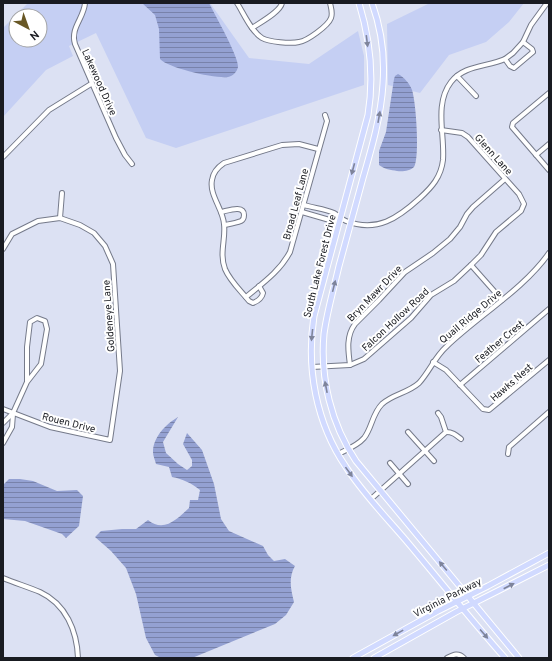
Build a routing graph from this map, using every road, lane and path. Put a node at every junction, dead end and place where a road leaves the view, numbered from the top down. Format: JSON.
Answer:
{"nodes":[{"id":1,"x":85,"y":3,"type":"edge"},
{"id":2,"x":237,"y":3,"type":"edge"},
{"id":3,"x":282,"y":3,"type":"edge"},
{"id":4,"x":330,"y":3,"type":"edge"},
{"id":5,"x":359,"y":3,"type":"edge"},
{"id":6,"x":372,"y":3,"type":"edge"},
{"id":7,"x":547,"y":4,"type":"edge"},
{"id":8,"x":252,"y":28,"type":"junction"},
{"id":9,"x":523,"y":42,"type":"junction"},
{"id":10,"x":506,"y":59,"type":"junction"},
{"id":11,"x":457,"y":76,"type":"junction"},
{"id":12,"x":91,"y":84,"type":"junction"},
{"id":13,"x":549,"y":93,"type":"edge"},
{"id":14,"x":476,"y":96,"type":"dead end"},
{"id":15,"x":325,"y":115,"type":"dead end"},
{"id":16,"x":441,"y":130,"type":"junction"},
{"id":17,"x":549,"y":144,"type":"edge"},
{"id":18,"x":318,"y":149,"type":"junction"},
{"id":19,"x":536,"y":155,"type":"junction"},
{"id":20,"x":3,"y":157,"type":"edge"},
{"id":21,"x":132,"y":164,"type":"dead end"},
{"id":22,"x":549,"y":170,"type":"edge"},
{"id":23,"x":505,"y":179,"type":"junction"},
{"id":24,"x":62,"y":193,"type":"dead end"},
{"id":25,"x":524,"y":204,"type":"joint"},
{"id":26,"x":304,"y":205,"type":"junction"},
{"id":27,"x":221,"y":212,"type":"junction"},
{"id":28,"x":302,"y":212,"type":"junction"},
{"id":29,"x":60,"y":218,"type":"junction"},
{"id":30,"x":340,"y":219,"type":"junction"},
{"id":31,"x":351,"y":223,"type":"junction"},
{"id":32,"x":225,"y":226,"type":"junction"},
{"id":33,"x":3,"y":249,"type":"edge"},
{"id":34,"x":549,"y":254,"type":"edge"},
{"id":35,"x":472,"y":265,"type":"junction"},
{"id":36,"x":259,"y":286,"type":"junction"},
{"id":37,"x":246,"y":297,"type":"junction"},
{"id":38,"x":502,"y":300,"type":"junction"},
{"id":39,"x":549,"y":309,"type":"edge"},
{"id":40,"x":549,"y":360,"type":"edge"},
{"id":41,"x":433,"y":362,"type":"junction"},
{"id":42,"x":350,"y":365,"type":"junction"},
{"id":43,"x":324,"y":366,"type":"junction"},
{"id":44,"x":312,"y":367,"type":"junction"},
{"id":45,"x":28,"y":382,"type":"junction"},
{"id":46,"x":460,"y":385,"type":"junction"},
{"id":47,"x":3,"y":409,"type":"edge"},
{"id":48,"x":549,"y":412,"type":"edge"},
{"id":49,"x":12,"y":413,"type":"junction"},
{"id":50,"x":438,"y":413,"type":"dead end"},
{"id":51,"x":3,"y":423,"type":"edge"},
{"id":52,"x":408,"y":432,"type":"dead end"},
{"id":53,"x":446,"y":432,"type":"junction"},
{"id":54,"x":460,"y":439,"type":"dead end"},
{"id":55,"x":110,"y":440,"type":"joint"},
{"id":56,"x":3,"y":443,"type":"edge"},
{"id":57,"x":348,"y":449,"type":"junction"},
{"id":58,"x":426,"y":451,"type":"junction"},
{"id":59,"x":338,"y":454,"type":"junction"},
{"id":60,"x":508,"y":454,"type":"dead end"},
{"id":61,"x":434,"y":461,"type":"dead end"},
{"id":62,"x":390,"y":463,"type":"dead end"},
{"id":63,"x":400,"y":474,"type":"junction"},
{"id":64,"x":408,"y":484,"type":"dead end"},
{"id":65,"x":380,"y":490,"type":"junction"},
{"id":66,"x":370,"y":499,"type":"junction"},
{"id":67,"x":549,"y":553,"type":"edge"},
{"id":68,"x":549,"y":565,"type":"edge"},
{"id":69,"x":3,"y":578,"type":"edge"},
{"id":70,"x":468,"y":596,"type":"junction"},
{"id":71,"x":457,"y":602,"type":"junction"},
{"id":72,"x":474,"y":604,"type":"junction"},
{"id":73,"x":463,"y":609,"type":"junction"},
{"id":74,"x":78,"y":658,"type":"edge"},
{"id":75,"x":353,"y":658,"type":"edge"},
{"id":76,"x":374,"y":658,"type":"edge"},
{"id":77,"x":447,"y":658,"type":"edge"},
{"id":78,"x":464,"y":658,"type":"edge"},
{"id":79,"x":505,"y":658,"type":"edge"},
{"id":80,"x":519,"y":658,"type":"edge"}],
"edges":[{"from":1,"to":12,"type":"street","name":"Lakewood Drive"},
{"from":2,"to":8,"type":"street"},
{"from":3,"to":8,"type":"street"},
{"from":4,"to":8,"type":"street"},
{"from":5,"to":30,"type":"main road","name":"South Lake Forest Drive","one_way":true},
{"from":31,"to":6,"type":"main road","name":"South Lake Forest Drive","one_way":true},
{"from":7,"to":9,"type":"street"},
{"from":9,"to":10,"type":"street"},
{"from":9,"to":10,"type":"street"},
{"from":10,"to":11,"type":"street"},
{"from":11,"to":14,"type":"street"},
{"from":11,"to":16,"type":"street"},
{"from":12,"to":20,"type":"street"},
{"from":12,"to":21,"type":"street","name":"Lakewood Drive"},
{"from":13,"to":19,"type":"street"},
{"from":15,"to":18,"type":"street","name":"Broad Leaf Lane"},
{"from":16,"to":23,"type":"street","name":"Glenn Lane"},
{"from":16,"to":31,"type":"street"},
{"from":17,"to":19,"type":"street"},
{"from":18,"to":26,"type":"street","name":"Broad Leaf Lane"},
{"from":18,"to":27,"type":"street"},
{"from":19,"to":22,"type":"street"},
{"from":23,"to":25,"type":"street","name":"Glenn Lane"},
{"from":23,"to":42,"type":"street","name":"Bryn Mawr Drive"},
{"from":24,"to":29,"type":"street"},
{"from":25,"to":35,"type":"street","name":"Falcon Hollow Road"},
{"from":26,"to":28,"type":"street","name":"Broad Leaf Lane"},
{"from":26,"to":30,"type":"street"},
{"from":27,"to":32,"type":"street"},
{"from":27,"to":32,"type":"street"},
{"from":28,"to":30,"type":"street"},
{"from":28,"to":36,"type":"street","name":"Broad Leaf Lane"},
{"from":29,"to":33,"type":"street"},
{"from":29,"to":55,"type":"street","name":"Goldeneye Lane"},
{"from":30,"to":31,"type":"street"},
{"from":30,"to":44,"type":"main road","name":"South Lake Forest Drive","one_way":true},
{"from":43,"to":31,"type":"main road","name":"South Lake Forest Drive","one_way":true},
{"from":32,"to":37,"type":"street"},
{"from":34,"to":38,"type":"street","name":"Quail Ridge Drive"},
{"from":35,"to":38,"type":"street"},
{"from":35,"to":42,"type":"street","name":"Falcon Hollow Road"},
{"from":36,"to":37,"type":"street","name":"Broad Leaf Lane"},
{"from":36,"to":37,"type":"street"},
{"from":38,"to":41,"type":"street","name":"Quail Ridge Drive"},
{"from":39,"to":46,"type":"street","name":"Feather Crest"},
{"from":40,"to":46,"type":"street","name":"Hawks Nest"},
{"from":41,"to":46,"type":"street"},
{"from":41,"to":57,"type":"street","name":"Quail Ridge Drive"},
{"from":42,"to":43,"type":"street","name":"Falcon Hollow Road"},
{"from":43,"to":44,"type":"street","name":"Falcon Hollow Road"},
{"from":57,"to":43,"type":"main road","name":"South Lake Forest Drive","one_way":true},
{"from":44,"to":59,"type":"main road","name":"South Lake Forest Drive"},
{"from":45,"to":45,"type":"street"},
{"from":45,"to":49,"type":"street"},
{"from":47,"to":49,"type":"street","name":"Rouen Drive"},
{"from":48,"to":60,"type":"street"},
{"from":49,"to":51,"type":"street"},
{"from":49,"to":55,"type":"street","name":"Rouen Drive"},
{"from":49,"to":56,"type":"street"},
{"from":50,"to":53,"type":"street"},
{"from":52,"to":58,"type":"street"},
{"from":53,"to":54,"type":"street"},
{"from":53,"to":58,"type":"street"},
{"from":57,"to":59,"type":"street","name":"Quail Ridge Drive"},
{"from":57,"to":65,"type":"main road","name":"South Lake Forest Drive"},
{"from":58,"to":61,"type":"street"},
{"from":58,"to":63,"type":"street"},
{"from":59,"to":66,"type":"main road","name":"South Lake Forest Drive","one_way":true},
{"from":62,"to":63,"type":"street"},
{"from":63,"to":64,"type":"street"},
{"from":63,"to":65,"type":"street"},
{"from":65,"to":66,"type":"street"},
{"from":70,"to":65,"type":"main road","name":"South Lake Forest Drive","one_way":true},
{"from":66,"to":71,"type":"main road","name":"South Lake Forest Drive"},
{"from":67,"to":70,"type":"main road","name":"Virginia Parkway"},
{"from":72,"to":68,"type":"main road","name":"Virginia Parkway","one_way":true},
{"from":69,"to":74,"type":"street"},
{"from":70,"to":71,"type":"main road","name":"Virginia Parkway"},
{"from":70,"to":72,"type":"main road","name":"South Lake Forest Drive"},
{"from":71,"to":73,"type":"main road","name":"South Lake Forest Drive"},
{"from":71,"to":75,"type":"main road","name":"Virginia Parkway","one_way":true},
{"from":72,"to":73,"type":"main road","name":"Virginia Parkway"},
{"from":72,"to":80,"type":"main road","name":"South Lake Forest Drive"},
{"from":73,"to":76,"type":"main road","name":"Virginia Parkway"},
{"from":73,"to":79,"type":"main road","name":"South Lake Forest Drive","one_way":true},
{"from":77,"to":78,"type":"street"}]}
